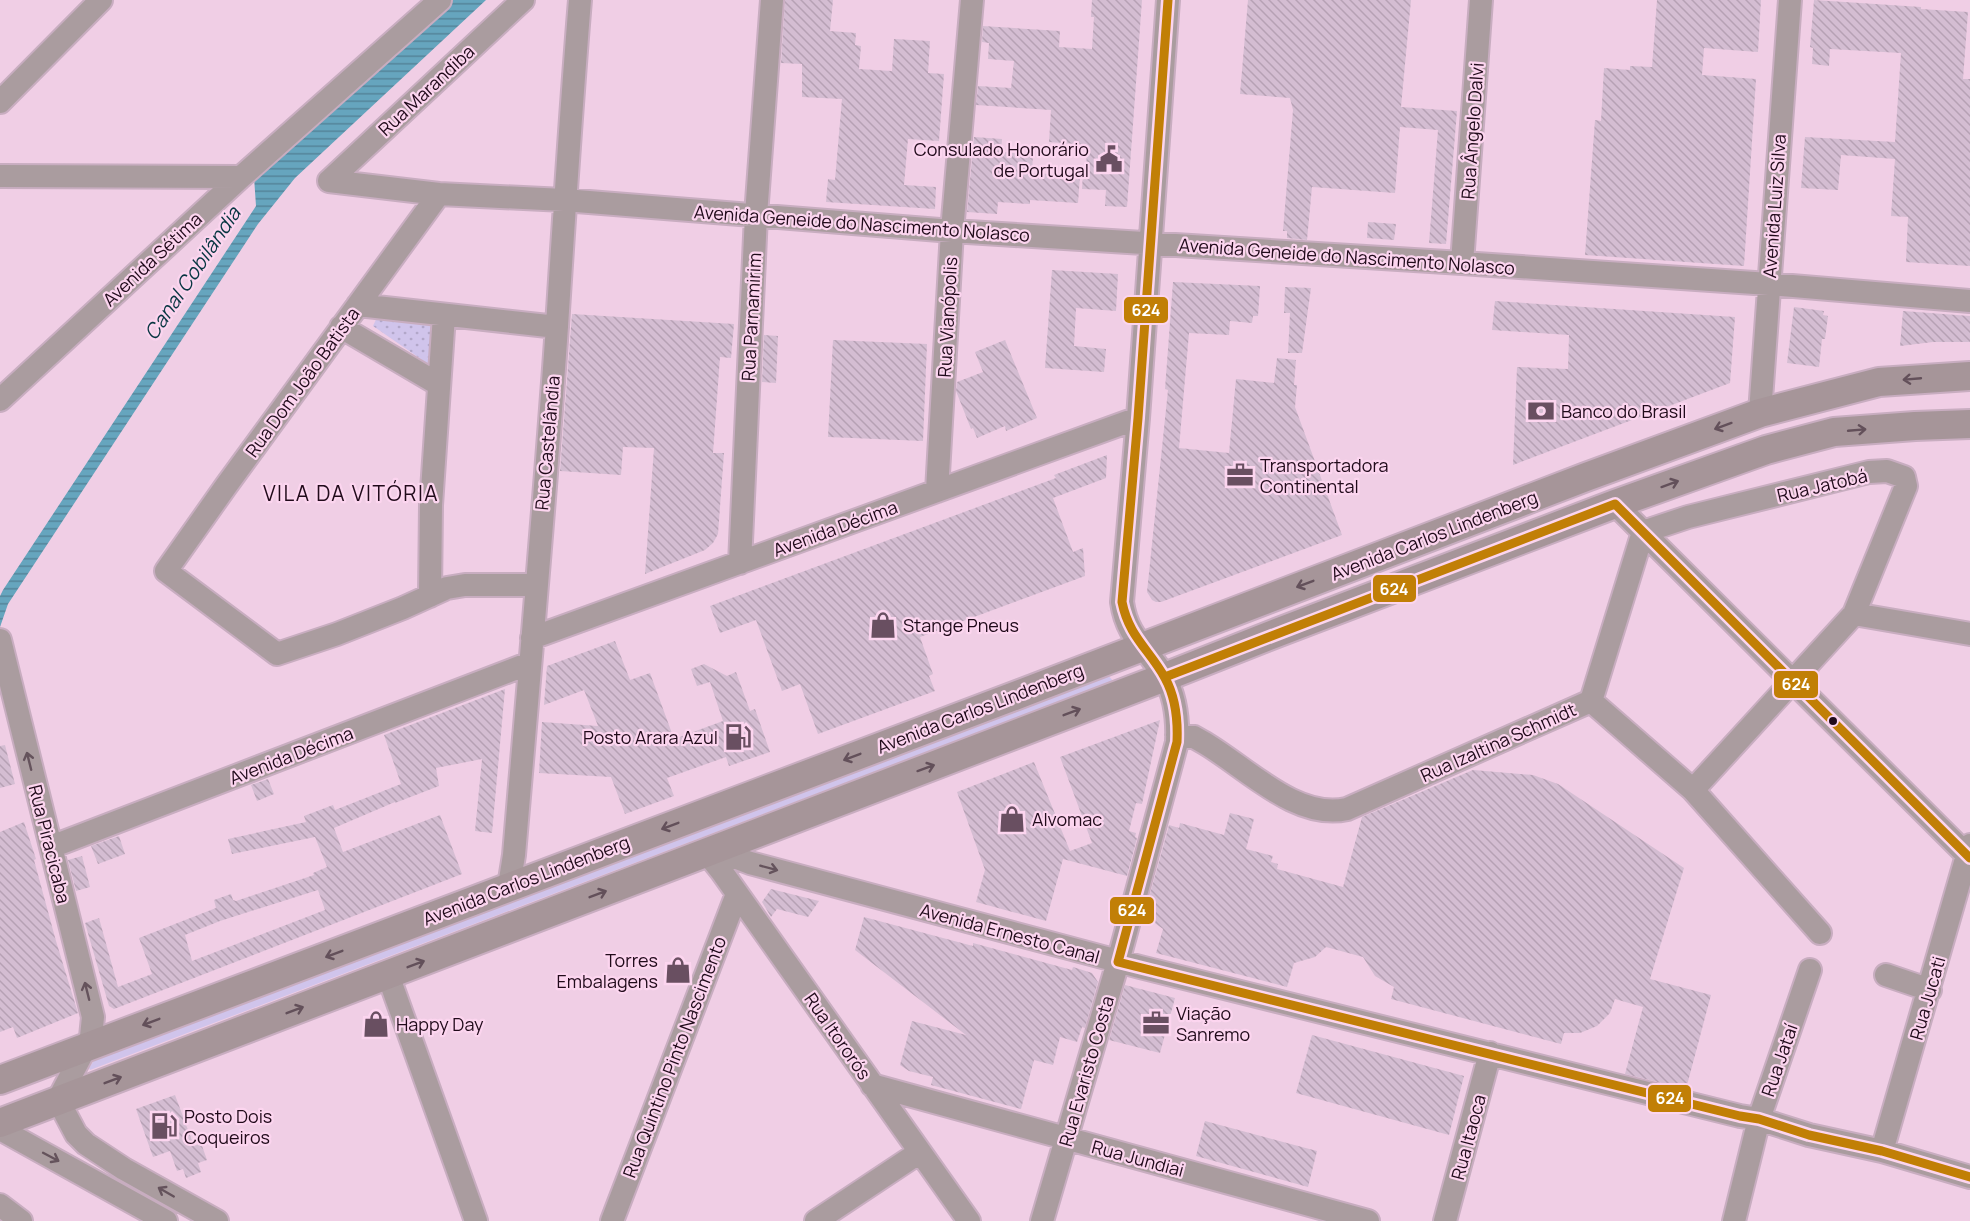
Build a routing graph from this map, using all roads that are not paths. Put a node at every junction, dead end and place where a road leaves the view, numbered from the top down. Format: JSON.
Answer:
{"nodes":[{"id":1,"x":102,"y":0,"type":"edge"},
{"id":2,"x":440,"y":0,"type":"edge"},
{"id":3,"x":523,"y":0,"type":"edge"},
{"id":4,"x":580,"y":0,"type":"edge"},
{"id":5,"x":772,"y":0,"type":"edge"},
{"id":6,"x":972,"y":0,"type":"edge"},
{"id":7,"x":1168,"y":0,"type":"edge"},
{"id":8,"x":1481,"y":0,"type":"edge"},
{"id":9,"x":1790,"y":0,"type":"edge"},
{"id":10,"x":0,"y":102,"type":"edge"},
{"id":11,"x":0,"y":176,"type":"edge"},
{"id":12,"x":241,"y":177,"type":"junction"},
{"id":13,"x":329,"y":181,"type":"joint"},
{"id":14,"x":439,"y":194,"type":"junction"},
{"id":15,"x":564,"y":200,"type":"junction"},
{"id":16,"x":756,"y":215,"type":"junction"},
{"id":17,"x":952,"y":231,"type":"junction"},
{"id":18,"x":1150,"y":244,"type":"junction"},
{"id":19,"x":1462,"y":263,"type":"junction"},
{"id":20,"x":1769,"y":284,"type":"junction"},
{"id":21,"x":1970,"y":301,"type":"edge"},
{"id":22,"x":358,"y":305,"type":"junction"},
{"id":23,"x":444,"y":315,"type":"junction"},
{"id":24,"x":341,"y":327,"type":"junction"},
{"id":25,"x":557,"y":327,"type":"junction"},
{"id":26,"x":1970,"y":376,"type":"edge"},
{"id":27,"x":438,"y":384,"type":"junction"},
{"id":28,"x":0,"y":400,"type":"edge"},
{"id":29,"x":1760,"y":412,"type":"junction"},
{"id":30,"x":1137,"y":418,"type":"junction"},
{"id":31,"x":1970,"y":424,"type":"edge"},
{"id":32,"x":937,"y":491,"type":"junction"},
{"id":33,"x":1615,"y":504,"type":"junction"},
{"id":34,"x":1643,"y":532,"type":"junction"},
{"id":35,"x":740,"y":563,"type":"junction"},
{"id":36,"x":536,"y":585,"type":"junction"},
{"id":37,"x":430,"y":596,"type":"junction"},
{"id":38,"x":1854,"y":614,"type":"junction"},
{"id":39,"x":1970,"y":634,"type":"edge"},
{"id":40,"x":532,"y":638,"type":"junction"},
{"id":41,"x":0,"y":640,"type":"edge"},
{"id":42,"x":1141,"y":647,"type":"junction"},
{"id":43,"x":530,"y":663,"type":"junction"},
{"id":44,"x":1165,"y":677,"type":"junction"},
{"id":45,"x":1793,"y":681,"type":"junction"},
{"id":46,"x":1591,"y":701,"type":"junction"},
{"id":47,"x":1177,"y":735,"type":"junction"},
{"id":48,"x":1693,"y":790,"type":"junction"},
{"id":49,"x":51,"y":847,"type":"junction"},
{"id":50,"x":710,"y":851,"type":"junction"},
{"id":51,"x":1969,"y":853,"type":"edge"},
{"id":52,"x":509,"y":886,"type":"junction"},
{"id":53,"x":737,"y":894,"type":"junction"},
{"id":54,"x":1820,"y":933,"type":"dead end"},
{"id":55,"x":1118,"y":962,"type":"junction"},
{"id":56,"x":1810,"y":970,"type":"dead end"},
{"id":57,"x":388,"y":975,"type":"junction"},
{"id":58,"x":1886,"y":975,"type":"dead end"},
{"id":59,"x":1930,"y":990,"type":"junction"},
{"id":60,"x":86,"y":1047,"type":"junction"},
{"id":61,"x":1490,"y":1053,"type":"junction"},
{"id":62,"x":43,"y":1065,"type":"junction"},
{"id":63,"x":0,"y":1080,"type":"edge"},
{"id":64,"x":872,"y":1085,"type":"junction"},
{"id":65,"x":58,"y":1100,"type":"junction"},
{"id":66,"x":1759,"y":1119,"type":"junction"},
{"id":67,"x":0,"y":1123,"type":"edge"},
{"id":68,"x":0,"y":1129,"type":"edge"},
{"id":69,"x":1068,"y":1138,"type":"junction"},
{"id":70,"x":1882,"y":1151,"type":"junction"},
{"id":71,"x":920,"y":1152,"type":"junction"},
{"id":72,"x":1970,"y":1177,"type":"edge"},
{"id":73,"x":0,"y":1205,"type":"edge"},
{"id":74,"x":21,"y":1221,"type":"edge"},
{"id":75,"x":166,"y":1221,"type":"edge"},
{"id":76,"x":217,"y":1221,"type":"edge"},
{"id":77,"x":476,"y":1221,"type":"edge"},
{"id":78,"x":612,"y":1221,"type":"edge"},
{"id":79,"x":816,"y":1221,"type":"edge"},
{"id":80,"x":969,"y":1221,"type":"edge"},
{"id":81,"x":1042,"y":1221,"type":"edge"},
{"id":82,"x":1368,"y":1221,"type":"edge"},
{"id":83,"x":1445,"y":1221,"type":"edge"},
{"id":84,"x":1734,"y":1221,"type":"edge"}],
"edges":[{"from":1,"to":10,"type":"street"},
{"from":2,"to":12,"type":"street","name":"Avenida Sétima"},
{"from":3,"to":13,"type":"street","name":"Rua Marandiba"},
{"from":4,"to":15,"type":"street","name":"Rua Castelândia"},
{"from":5,"to":16,"type":"street","name":"Rua Parnamirim"},
{"from":6,"to":17,"type":"street","name":"Rua Vianópolis"},
{"from":7,"to":18,"type":"street"},
{"from":8,"to":19,"type":"street","name":"Rua Ângelo Dalvi"},
{"from":9,"to":20,"type":"street","name":"Avenida Luiz Silva"},
{"from":11,"to":12,"type":"street"},
{"from":12,"to":28,"type":"street","name":"Avenida Sétima"},
{"from":13,"to":14,"type":"street","name":"Avenida Geneide do Nascimento Nolasco"},
{"from":14,"to":15,"type":"street","name":"Avenida Geneide do Nascimento Nolasco"},
{"from":14,"to":22,"type":"street","name":"Rua Dom João Batista"},
{"from":15,"to":16,"type":"street","name":"Avenida Geneide do Nascimento Nolasco"},
{"from":15,"to":25,"type":"street","name":"Rua Castelândia"},
{"from":16,"to":17,"type":"street","name":"Avenida Geneide do Nascimento Nolasco"},
{"from":16,"to":35,"type":"street","name":"Rua Parnamirim"},
{"from":17,"to":18,"type":"street","name":"Avenida Geneide do Nascimento Nolasco"},
{"from":17,"to":32,"type":"street","name":"Rua Vianópolis"},
{"from":18,"to":19,"type":"street","name":"Avenida Geneide do Nascimento Nolasco"},
{"from":18,"to":30,"type":"street"},
{"from":19,"to":20,"type":"street","name":"Avenida Geneide do Nascimento Nolasco"},
{"from":20,"to":21,"type":"street","name":"Avenida Geneide do Nascimento Nolasco"},
{"from":20,"to":29,"type":"street","name":"Avenida Luiz Silva"},
{"from":22,"to":23,"type":"street"},
{"from":22,"to":24,"type":"street","name":"Rua Dom João Batista"},
{"from":23,"to":25,"type":"street"},
{"from":23,"to":27,"type":"street"},
{"from":24,"to":27,"type":"street"},
{"from":24,"to":37,"type":"street","name":"Rua Dom João Batista"},
{"from":25,"to":36,"type":"street","name":"Rua Castelândia"},
{"from":26,"to":29,"type":"main road","name":"Avenida Carlos Lindenberg","one_way":true},
{"from":27,"to":37,"type":"street"},
{"from":29,"to":42,"type":"main road","name":"Avenida Carlos Lindenberg","one_way":true},
{"from":30,"to":32,"type":"street","name":"Avenida Décima"},
{"from":30,"to":42,"type":"street"},
{"from":33,"to":31,"type":"main road","name":"Avenida Carlos Lindenberg","one_way":true},
{"from":32,"to":35,"type":"street","name":"Avenida Décima"},
{"from":33,"to":34,"type":"street"},
{"from":33,"to":44,"type":"main road","name":"Avenida Carlos Lindenberg"},
{"from":34,"to":38,"type":"street","name":"Rua Jatobá"},
{"from":34,"to":45,"type":"street"},
{"from":34,"to":46,"type":"street"},
{"from":35,"to":40,"type":"street","name":"Avenida Décima"},
{"from":36,"to":37,"type":"street"},
{"from":36,"to":40,"type":"street","name":"Rua Castelândia"},
{"from":38,"to":39,"type":"street"},
{"from":38,"to":45,"type":"street","name":"Rua Jatobá"},
{"from":40,"to":43,"type":"street","name":"Rua Castelândia"},
{"from":49,"to":41,"type":"street","name":"Rua Piracicaba","one_way":true},
{"from":42,"to":44,"type":"street"},
{"from":42,"to":52,"type":"main road","name":"Avenida Carlos Lindenberg","one_way":true},
{"from":43,"to":49,"type":"street","name":"Avenida Décima"},
{"from":43,"to":52,"type":"street","name":"Rua Castelândia"},
{"from":44,"to":47,"type":"street","name":"Rua Evaristo Costa"},
{"from":50,"to":44,"type":"main road","name":"Avenida Carlos Lindenberg","one_way":true},
{"from":45,"to":48,"type":"street","name":"Rua Jatobá"},
{"from":45,"to":51,"type":"street"},
{"from":46,"to":47,"type":"street","name":"Rua Izaltina Schmidt"},
{"from":46,"to":48,"type":"street","name":"Rua Izaltina Schmidt"},
{"from":47,"to":55,"type":"street","name":"Rua Evaristo Costa"},
{"from":48,"to":54,"type":"street","name":"Rua Izaltina Schmidt"},
{"from":60,"to":49,"type":"street","name":"Rua Piracicaba","one_way":true},
{"from":50,"to":53,"type":"street","name":"Rua Itororós"},
{"from":50,"to":55,"type":"street","name":"Avenida Ernesto Canal","one_way":true},
{"from":57,"to":50,"type":"main road","name":"Avenida Carlos Lindenberg","one_way":true},
{"from":51,"to":59,"type":"street","name":"Rua Jucati"},
{"from":52,"to":60,"type":"main road","name":"Avenida Carlos Lindenberg","one_way":true},
{"from":53,"to":64,"type":"street","name":"Rua Itororós"},
{"from":53,"to":78,"type":"street","name":"Rua Quintino Pinto Nascimento"},
{"from":55,"to":61,"type":"street","name":"Avenida Ernesto Canal"},
{"from":55,"to":69,"type":"street","name":"Rua Evaristo Costa"},
{"from":56,"to":66,"type":"street","name":"Rua Jataí"},
{"from":65,"to":57,"type":"main road","name":"Avenida Carlos Lindenberg","one_way":true},
{"from":57,"to":77,"type":"street"},
{"from":58,"to":59,"type":"street"},
{"from":59,"to":70,"type":"street","name":"Rua Jucati"},
{"from":60,"to":62,"type":"main road","name":"Avenida Carlos Lindenberg"},
{"from":60,"to":65,"type":"street","name":"Rua Piracicaba"},
{"from":61,"to":66,"type":"street","name":"Avenida Ernesto Canal"},
{"from":61,"to":83,"type":"street","name":"Rua Itaoca"},
{"from":62,"to":63,"type":"main road","name":"Avenida Carlos Lindenberg"},
{"from":62,"to":65,"type":"main road"},
{"from":64,"to":69,"type":"street","name":"Rua Jundiai"},
{"from":64,"to":71,"type":"street","name":"Rua Itororós"},
{"from":65,"to":67,"type":"main road","name":"Avenida Carlos Lindenberg"},
{"from":76,"to":65,"type":"street","one_way":true},
{"from":66,"to":70,"type":"street","name":"Avenida Ernesto Canal"},
{"from":66,"to":84,"type":"street","name":"Rua Jataí"},
{"from":68,"to":75,"type":"street","one_way":true},
{"from":69,"to":81,"type":"street","name":"Rua Evaristo Costa"},
{"from":69,"to":82,"type":"street","name":"Rua Jundiai"},
{"from":70,"to":72,"type":"street","name":"Avenida Ernesto Canal"},
{"from":71,"to":79,"type":"street"},
{"from":71,"to":80,"type":"street","name":"Rua Itororós"},
{"from":73,"to":74,"type":"street"}]}
